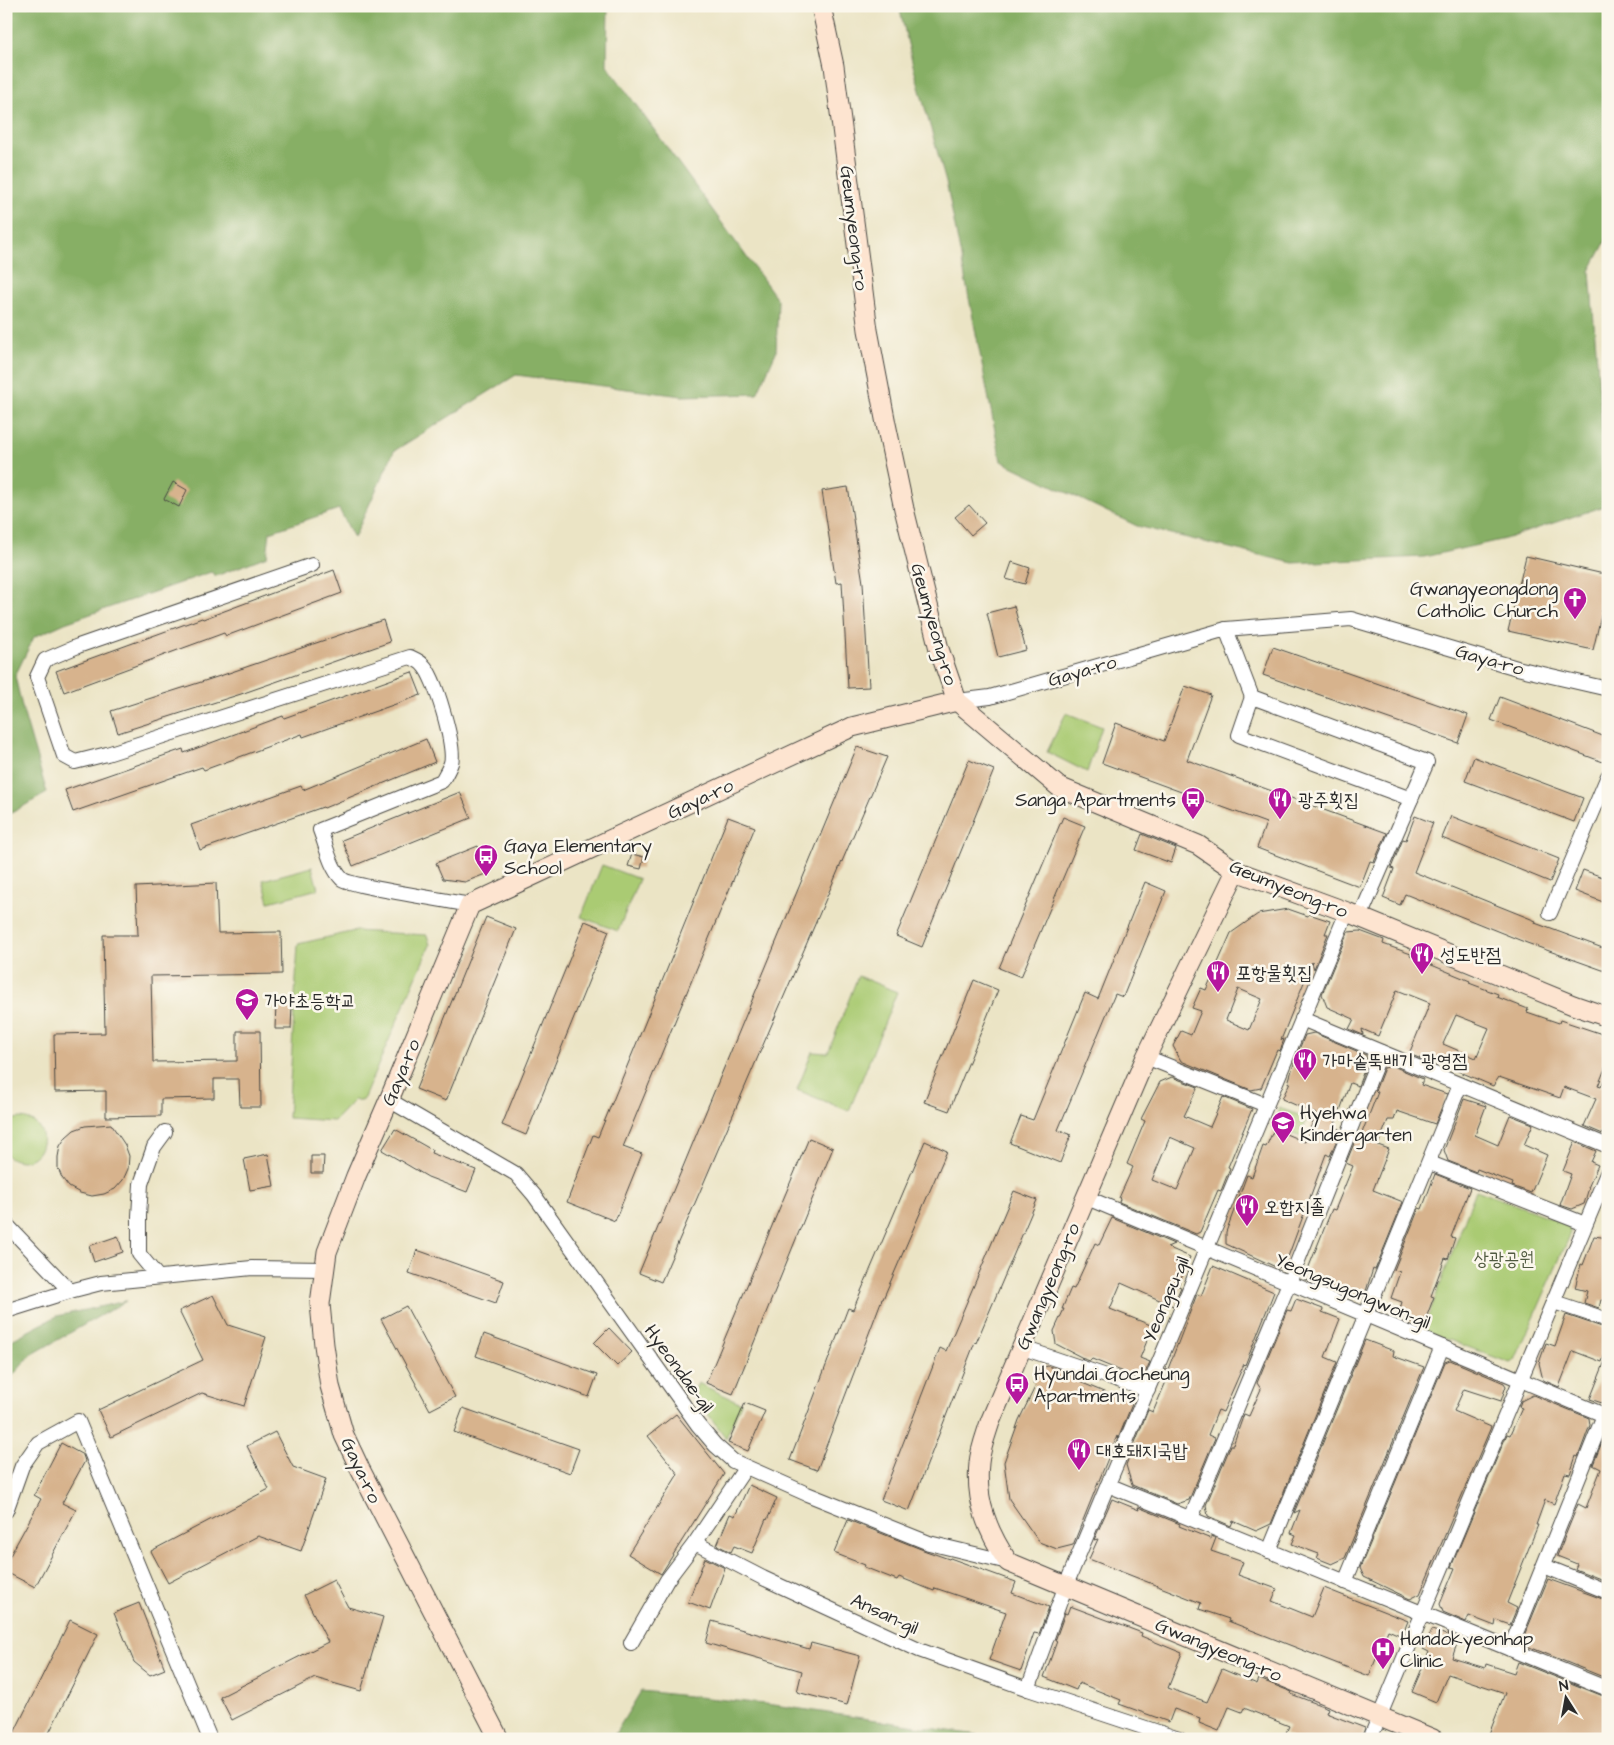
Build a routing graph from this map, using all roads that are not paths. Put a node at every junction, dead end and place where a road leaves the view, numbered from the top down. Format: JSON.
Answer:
{"nodes":[{"id":1,"x":821,"y":6,"type":"edge"},
{"id":2,"x":312,"y":565,"type":"dead end"},
{"id":3,"x":1226,"y":629,"type":"junction"},
{"id":4,"x":1608,"y":689,"type":"edge"},
{"id":5,"x":1252,"y":697,"type":"junction"},
{"id":6,"x":957,"y":701,"type":"junction"},
{"id":7,"x":1608,"y":776,"type":"edge"},
{"id":8,"x":1411,"y":799,"type":"junction"},
{"id":9,"x":1236,"y":870,"type":"junction"},
{"id":10,"x":470,"y":905,"type":"junction"},
{"id":11,"x":1550,"y":912,"type":"dead end"},
{"id":12,"x":1354,"y":914,"type":"junction"},
{"id":13,"x":1608,"y":1017,"type":"edge"},
{"id":14,"x":1302,"y":1019,"type":"junction"},
{"id":15,"x":1381,"y":1052,"type":"junction"},
{"id":16,"x":1146,"y":1057,"type":"junction"},
{"id":17,"x":1460,"y":1085,"type":"junction"},
{"id":18,"x":389,"y":1100,"type":"junction"},
{"id":19,"x":1266,"y":1105,"type":"junction"},
{"id":20,"x":166,"y":1132,"type":"dead end"},
{"id":21,"x":1608,"y":1146,"type":"edge"},
{"id":22,"x":1430,"y":1163,"type":"junction"},
{"id":23,"x":1608,"y":1171,"type":"edge"},
{"id":24,"x":1085,"y":1197,"type":"junction"},
{"id":25,"x":6,"y":1224,"type":"edge"},
{"id":26,"x":1585,"y":1224,"type":"junction"},
{"id":27,"x":1207,"y":1248,"type":"junction"},
{"id":28,"x":325,"y":1270,"type":"junction"},
{"id":29,"x":158,"y":1277,"type":"junction"},
{"id":30,"x":1289,"y":1283,"type":"junction"},
{"id":31,"x":70,"y":1291,"type":"junction"},
{"id":32,"x":1554,"y":1302,"type":"junction"},
{"id":33,"x":6,"y":1311,"type":"edge"},
{"id":34,"x":1367,"y":1316,"type":"junction"},
{"id":35,"x":1608,"y":1320,"type":"edge"},
{"id":36,"x":1020,"y":1347,"type":"junction"},
{"id":37,"x":1442,"y":1347,"type":"junction"},
{"id":38,"x":1520,"y":1380,"type":"junction"},
{"id":39,"x":1148,"y":1390,"type":"junction"},
{"id":40,"x":1606,"y":1415,"type":"edge"},
{"id":41,"x":746,"y":1467,"type":"junction"},
{"id":42,"x":1108,"y":1485,"type":"junction"},
{"id":43,"x":6,"y":1511,"type":"edge"},
{"id":44,"x":1191,"y":1518,"type":"junction"},
{"id":45,"x":695,"y":1543,"type":"junction"},
{"id":46,"x":1269,"y":1551,"type":"junction"},
{"id":47,"x":1008,"y":1562,"type":"junction"},
{"id":48,"x":1544,"y":1566,"type":"junction"},
{"id":49,"x":1345,"y":1582,"type":"junction"},
{"id":50,"x":1066,"y":1585,"type":"junction"},
{"id":51,"x":1608,"y":1592,"type":"edge"},
{"id":52,"x":1424,"y":1614,"type":"junction"},
{"id":53,"x":631,"y":1643,"type":"dead end"},
{"id":54,"x":1510,"y":1649,"type":"junction"},
{"id":55,"x":1028,"y":1689,"type":"junction"},
{"id":56,"x":1608,"y":1689,"type":"edge"},
{"id":57,"x":1379,"y":1716,"type":"junction"},
{"id":58,"x":210,"y":1739,"type":"edge"},
{"id":59,"x":499,"y":1739,"type":"edge"},
{"id":60,"x":1179,"y":1739,"type":"edge"},
{"id":61,"x":1370,"y":1739,"type":"edge"},
{"id":62,"x":1433,"y":1739,"type":"edge"}],
"edges":[{"from":1,"to":6,"type":"street","name":"Geumyeong-ro"},
{"from":2,"to":10,"type":"street"},
{"from":3,"to":4,"type":"street","name":"Gaya-ro"},
{"from":3,"to":5,"type":"street"},
{"from":3,"to":6,"type":"street","name":"Gaya-ro"},
{"from":5,"to":8,"type":"street"},
{"from":5,"to":8,"type":"street","name":"Yeongsu-gil"},
{"from":6,"to":9,"type":"street","name":"Geumyeong-ro"},
{"from":6,"to":10,"type":"street","name":"Gaya-ro"},
{"from":7,"to":11,"type":"street"},
{"from":8,"to":12,"type":"street","name":"Yeongsu-gil"},
{"from":9,"to":12,"type":"street","name":"Geumyeong-ro"},
{"from":9,"to":16,"type":"street","name":"Gwangyeong-ro"},
{"from":10,"to":18,"type":"street","name":"Gaya-ro"},
{"from":12,"to":13,"type":"street","name":"Geumyeong-ro"},
{"from":12,"to":14,"type":"street","name":"Yeongsu-gil"},
{"from":14,"to":15,"type":"street"},
{"from":14,"to":19,"type":"street","name":"Yeongsu-gil"},
{"from":15,"to":17,"type":"street"},
{"from":15,"to":30,"type":"street"},
{"from":16,"to":19,"type":"street"},
{"from":16,"to":24,"type":"street","name":"Gwangyeong-ro"},
{"from":17,"to":21,"type":"street"},
{"from":17,"to":22,"type":"street"},
{"from":18,"to":28,"type":"street","name":"Gaya-ro"},
{"from":18,"to":41,"type":"street","name":"Hyeondae-gil"},
{"from":19,"to":27,"type":"street","name":"Yeongsu-gil"},
{"from":20,"to":29,"type":"street"},
{"from":22,"to":26,"type":"street"},
{"from":22,"to":34,"type":"street"},
{"from":23,"to":26,"type":"street"},
{"from":24,"to":27,"type":"street","name":"Yeongsugongwon-gil"},
{"from":24,"to":36,"type":"street","name":"Gwangyeong-ro"},
{"from":25,"to":31,"type":"street"},
{"from":26,"to":32,"type":"street"},
{"from":27,"to":30,"type":"street","name":"Yeongsugongwon-gil"},
{"from":27,"to":39,"type":"street","name":"Yeongsu-gil"},
{"from":28,"to":29,"type":"street"},
{"from":28,"to":59,"type":"street","name":"Gaya-ro"},
{"from":29,"to":31,"type":"street"},
{"from":30,"to":34,"type":"street","name":"Yeongsugongwon-gil"},
{"from":30,"to":44,"type":"street"},
{"from":31,"to":33,"type":"street"},
{"from":32,"to":35,"type":"street"},
{"from":32,"to":38,"type":"street"},
{"from":34,"to":37,"type":"street","name":"Yeongsugongwon-gil"},
{"from":34,"to":46,"type":"street"},
{"from":36,"to":39,"type":"street"},
{"from":36,"to":47,"type":"street","name":"Gwangyeong-ro"},
{"from":37,"to":38,"type":"street","name":"Yeongsugongwon-gil"},
{"from":37,"to":49,"type":"street"},
{"from":38,"to":40,"type":"street","name":"Yeongsugongwon-gil"},
{"from":38,"to":52,"type":"street"},
{"from":39,"to":42,"type":"street","name":"Yeongsu-gil"},
{"from":40,"to":48,"type":"street"},
{"from":41,"to":45,"type":"street"},
{"from":41,"to":47,"type":"street","name":"Hyeondae-gil"},
{"from":42,"to":44,"type":"street"},
{"from":42,"to":50,"type":"street","name":"Yeongsu-gil"},
{"from":43,"to":58,"type":"street"},
{"from":44,"to":46,"type":"street"},
{"from":45,"to":53,"type":"street"},
{"from":45,"to":55,"type":"street","name":"Ansan-gil"},
{"from":46,"to":49,"type":"street"},
{"from":47,"to":50,"type":"street","name":"Gwangyeong-ro"},
{"from":48,"to":51,"type":"street"},
{"from":48,"to":54,"type":"street"},
{"from":49,"to":52,"type":"street"},
{"from":50,"to":55,"type":"street","name":"Yeongsu-gil"},
{"from":50,"to":57,"type":"street","name":"Gwangyeong-ro"},
{"from":52,"to":54,"type":"street"},
{"from":52,"to":57,"type":"street"},
{"from":54,"to":56,"type":"street"},
{"from":55,"to":60,"type":"street","name":"Ansan-gil"},
{"from":57,"to":61,"type":"street"},
{"from":57,"to":62,"type":"street","name":"Gwangyeong-ro"}]}
